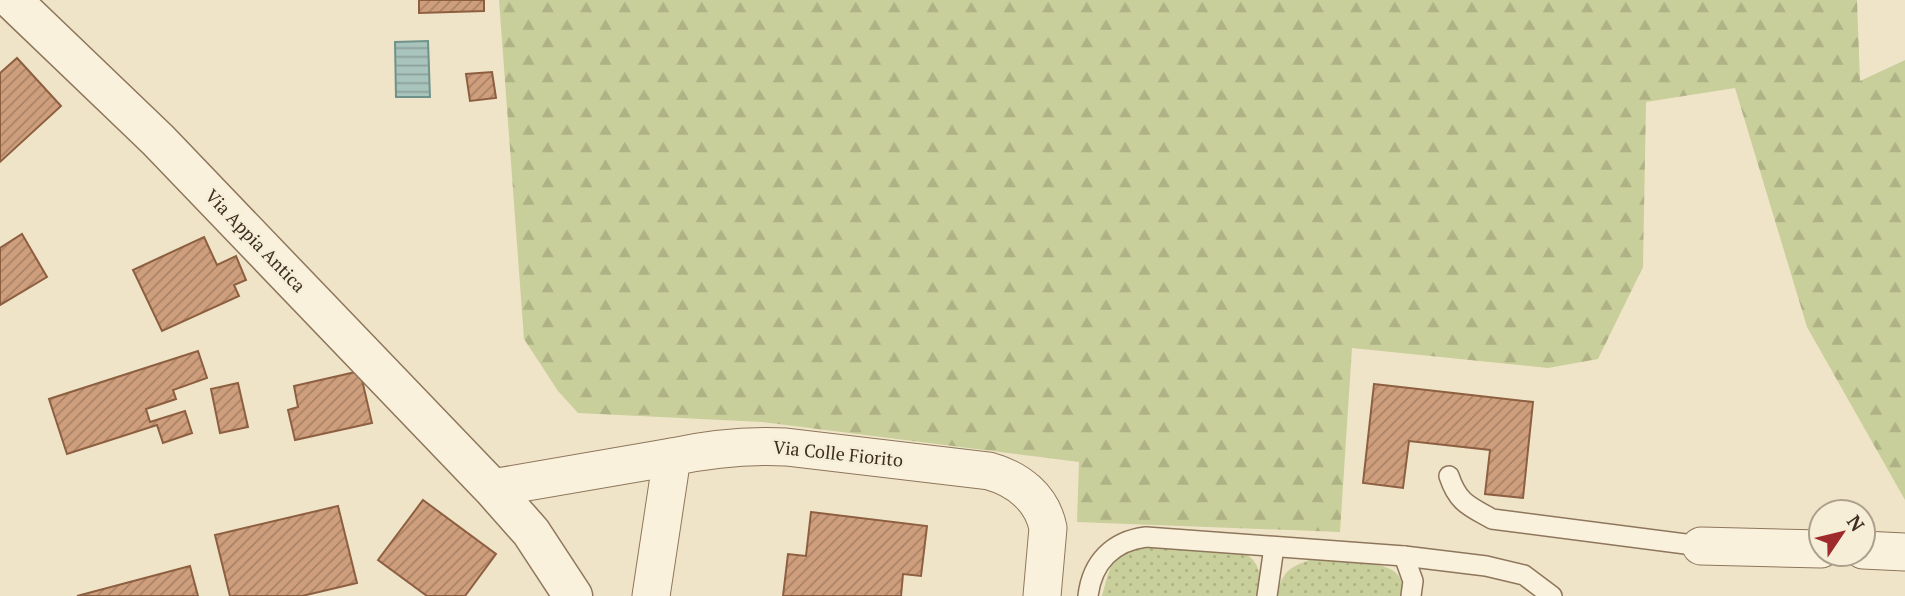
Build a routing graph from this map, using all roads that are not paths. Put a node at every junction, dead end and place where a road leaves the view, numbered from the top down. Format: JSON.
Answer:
{"nodes":[{"id":1,"x":12,"y":0,"type":"edge"},
{"id":2,"x":672,"y":457,"type":"junction"},
{"id":3,"x":1449,"y":476,"type":"dead end"},
{"id":4,"x":492,"y":488,"type":"junction"},
{"id":5,"x":1701,"y":546,"type":"joint"},
{"id":6,"x":1274,"y":547,"type":"junction"},
{"id":7,"x":1807,"y":549,"type":"edge"},
{"id":8,"x":1877,"y":551,"type":"edge"},
{"id":9,"x":1905,"y":552,"type":"edge"},
{"id":10,"x":1404,"y":556,"type":"junction"},
{"id":11,"x":573,"y":596,"type":"edge"},
{"id":12,"x":651,"y":596,"type":"edge"},
{"id":13,"x":1042,"y":596,"type":"edge"},
{"id":14,"x":1088,"y":596,"type":"edge"},
{"id":15,"x":1267,"y":596,"type":"edge"},
{"id":16,"x":1411,"y":596,"type":"edge"},
{"id":17,"x":1552,"y":596,"type":"edge"}],
"edges":[{"from":1,"to":4,"type":"street","name":"Via Appia Antica"},
{"from":2,"to":4,"type":"street","name":"Via Colle Fiorito"},
{"from":2,"to":12,"type":"street"},
{"from":2,"to":13,"type":"street","name":"Via Colle Fiorito"},
{"from":3,"to":5,"type":"lane"},
{"from":4,"to":11,"type":"street","name":"Via Appia Antica"},
{"from":5,"to":7,"type":"street"},
{"from":6,"to":10,"type":"lane"},
{"from":6,"to":14,"type":"lane"},
{"from":6,"to":15,"type":"lane"},
{"from":8,"to":9,"type":"street"},
{"from":10,"to":16,"type":"lane"},
{"from":10,"to":17,"type":"lane"}]}
